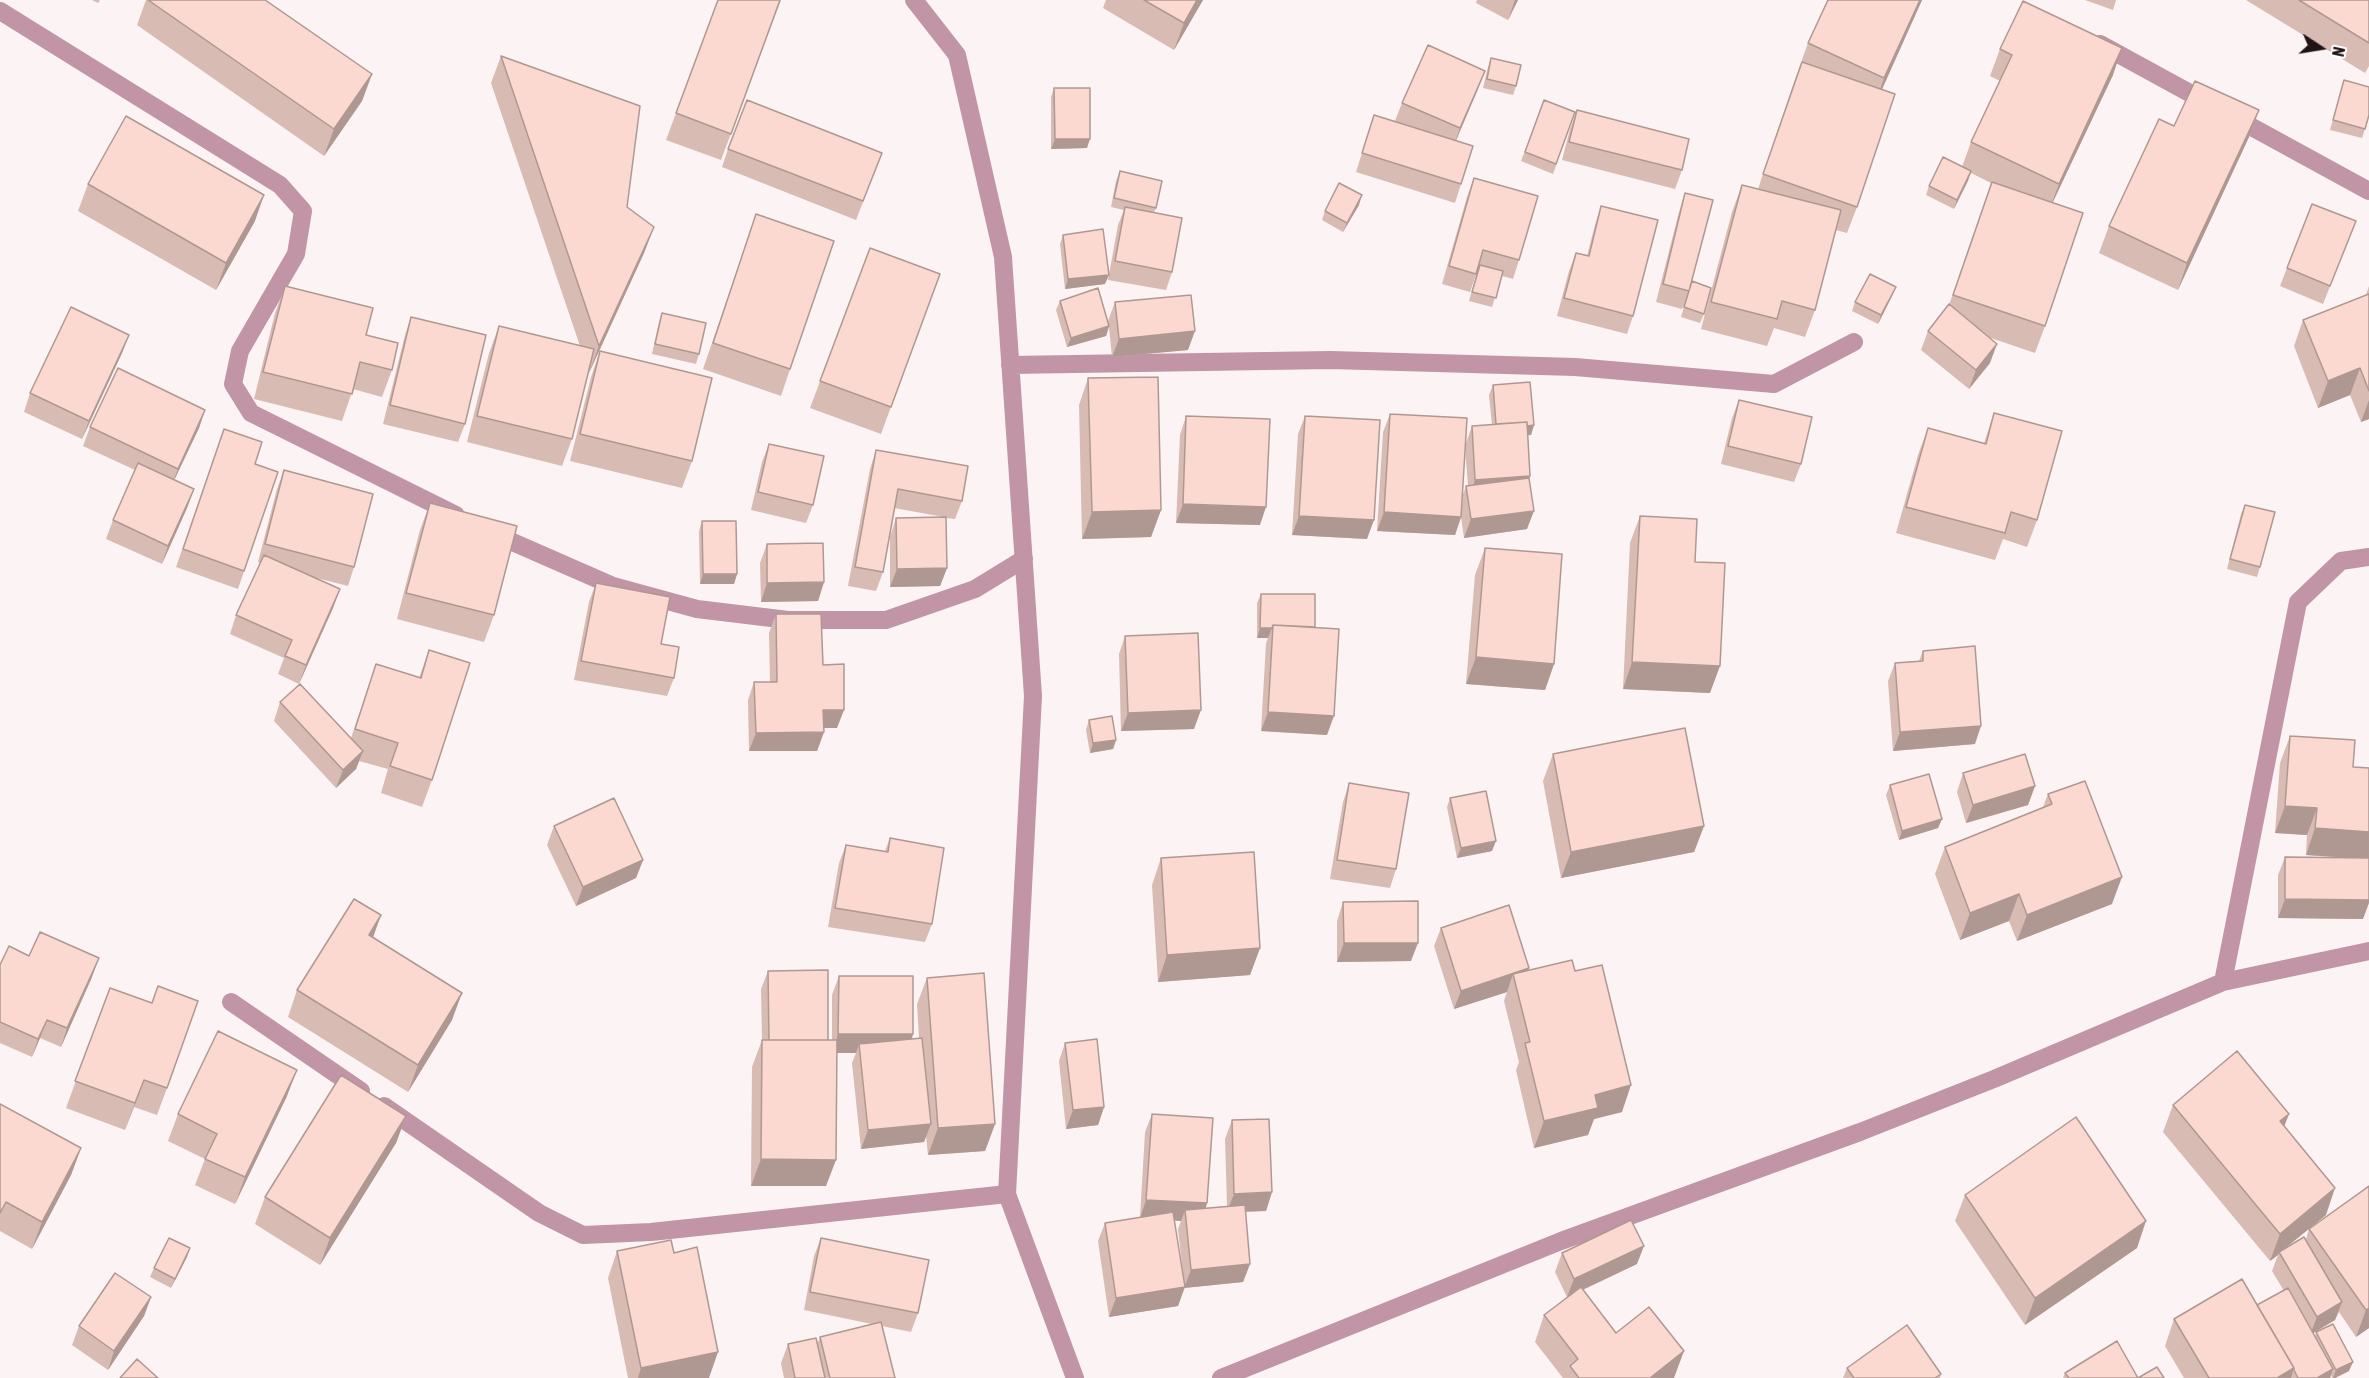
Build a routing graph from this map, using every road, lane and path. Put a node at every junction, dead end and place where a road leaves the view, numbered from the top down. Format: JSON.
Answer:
{"nodes":[{"id":1,"x":914,"y":0,"type":"edge"},
{"id":2,"x":0,"y":11,"type":"edge"},
{"id":3,"x":2081,"y":34,"type":"edge"},
{"id":4,"x":2369,"y":191,"type":"edge"},
{"id":5,"x":1854,"y":342,"type":"dead end"},
{"id":6,"x":1010,"y":365,"type":"junction"},
{"id":7,"x":2369,"y":557,"type":"edge"},
{"id":8,"x":1024,"y":559,"type":"junction"},
{"id":9,"x":2369,"y":951,"type":"edge"},
{"id":10,"x":2223,"y":982,"type":"junction"},
{"id":11,"x":231,"y":1002,"type":"dead end"},
{"id":12,"x":1007,"y":1194,"type":"junction"},
{"id":13,"x":1075,"y":1378,"type":"edge"},
{"id":14,"x":1221,"y":1378,"type":"edge"}],
"edges":[{"from":1,"to":6,"type":"street"},
{"from":2,"to":8,"type":"street"},
{"from":3,"to":4,"type":"street"},
{"from":5,"to":6,"type":"street"},
{"from":6,"to":8,"type":"street"},
{"from":7,"to":10,"type":"street"},
{"from":8,"to":12,"type":"street"},
{"from":9,"to":10,"type":"street"},
{"from":10,"to":14,"type":"street"},
{"from":11,"to":12,"type":"street"},
{"from":12,"to":13,"type":"street"}]}
